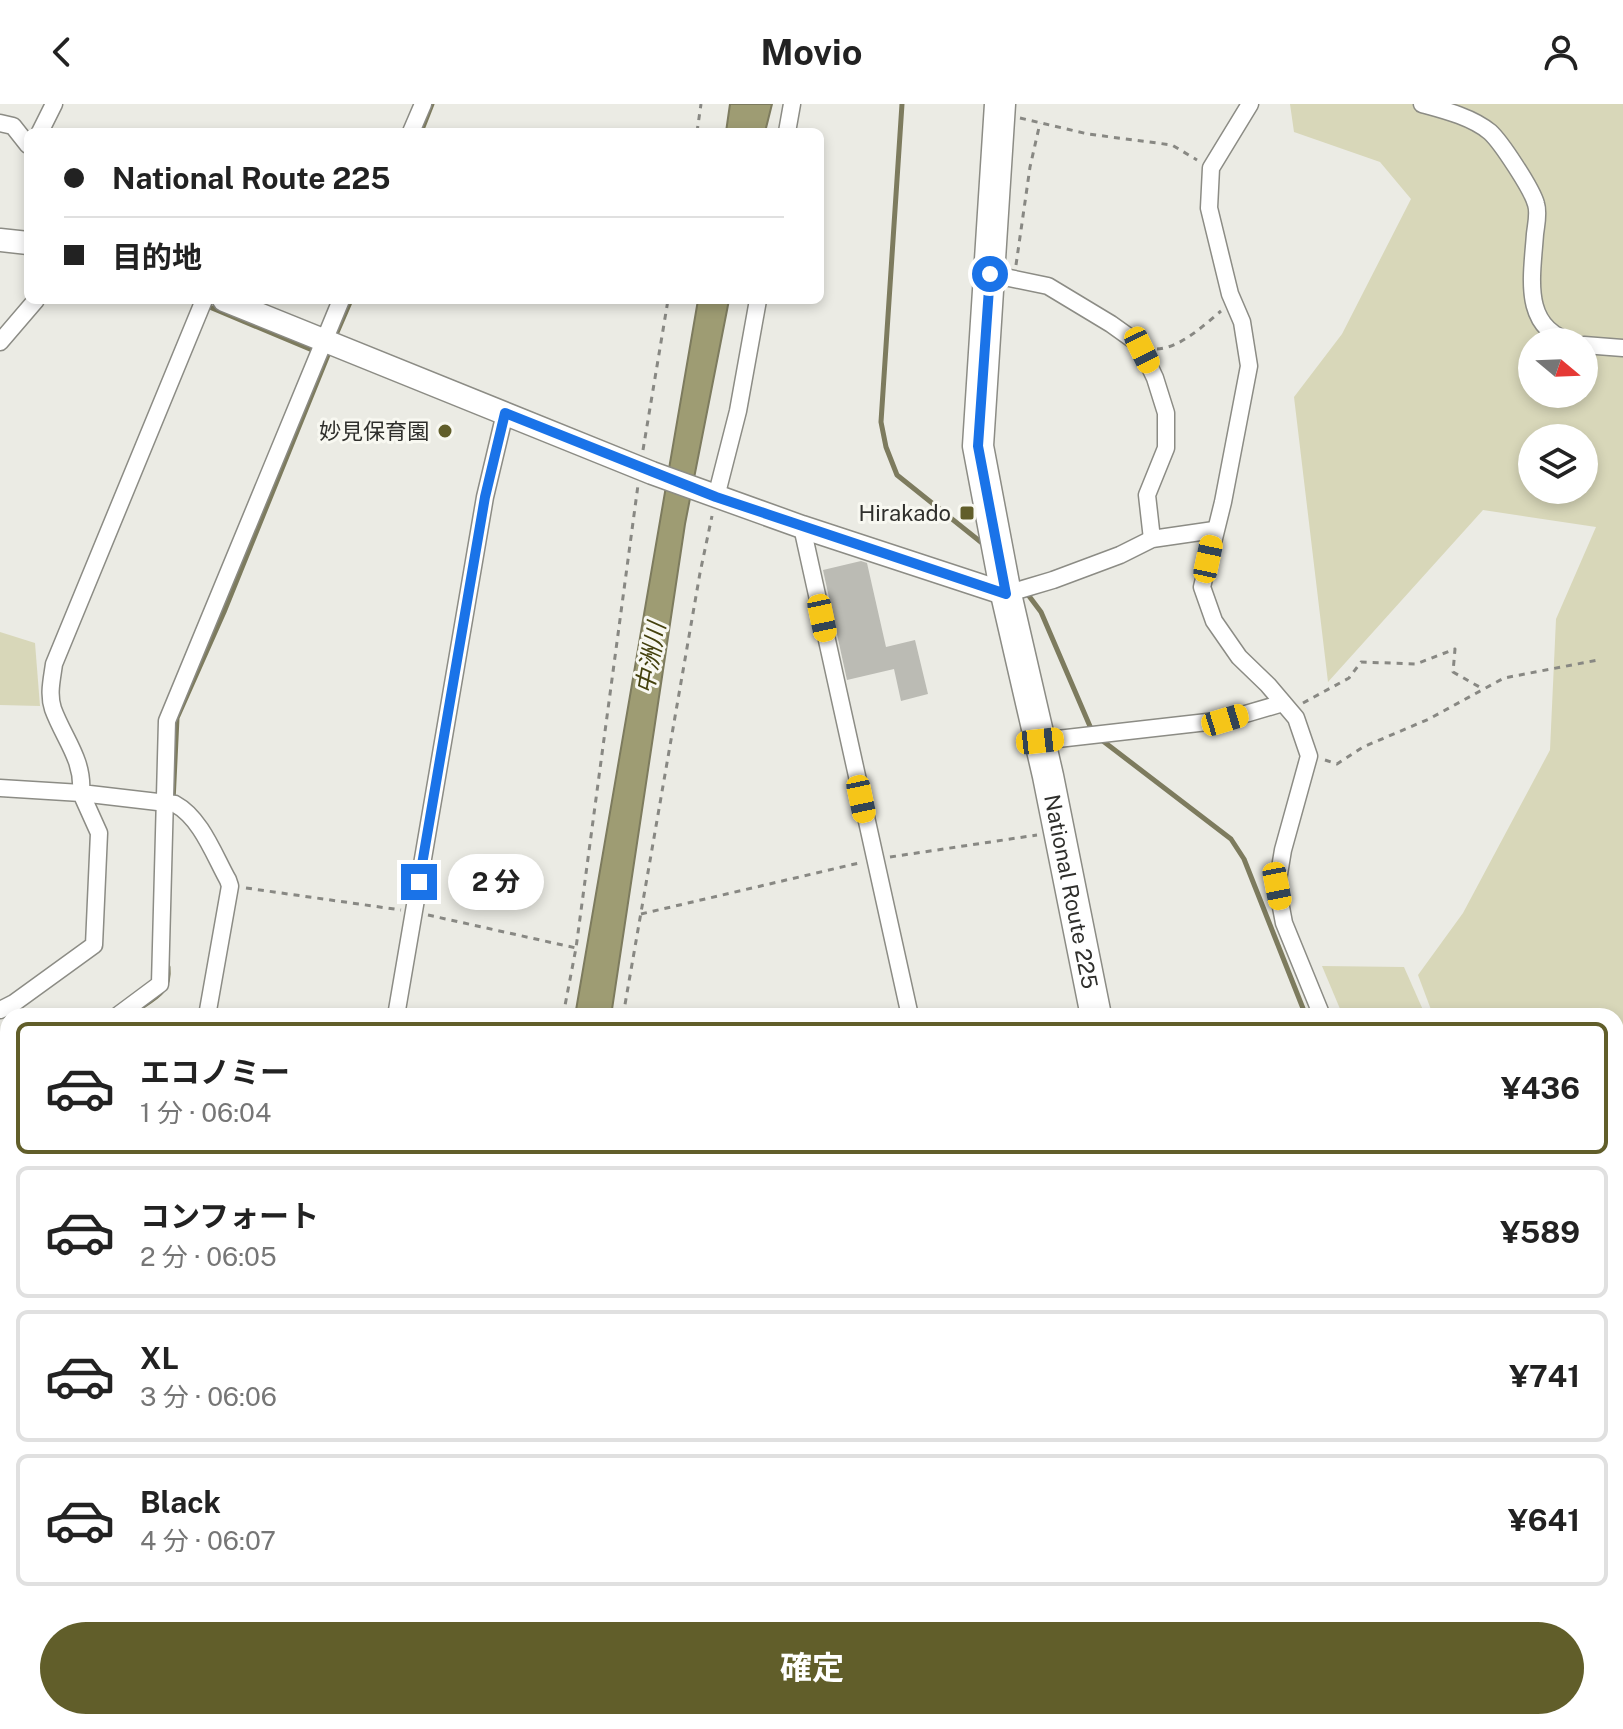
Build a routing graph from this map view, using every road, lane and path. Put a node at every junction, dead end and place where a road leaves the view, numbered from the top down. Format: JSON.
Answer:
{"nodes":[{"id":1,"x":54,"y":104,"type":"edge"},
{"id":2,"x":423,"y":104,"type":"edge"},
{"id":3,"x":701,"y":104,"type":"edge"},
{"id":4,"x":792,"y":104,"type":"edge"},
{"id":5,"x":1250,"y":104,"type":"edge"},
{"id":6,"x":1422,"y":104,"type":"edge"},
{"id":7,"x":1008,"y":116,"type":"edge"},
{"id":8,"x":0,"y":123,"type":"edge"},
{"id":9,"x":1040,"y":123,"type":"junction"},
{"id":10,"x":42,"y":128,"type":"edge"},
{"id":11,"x":413,"y":128,"type":"edge"},
{"id":12,"x":698,"y":128,"type":"edge"},
{"id":13,"x":788,"y":128,"type":"edge"},
{"id":14,"x":24,"y":140,"type":"edge"},
{"id":15,"x":1211,"y":168,"type":"junction"},
{"id":16,"x":0,"y":240,"type":"edge"},
{"id":17,"x":24,"y":243,"type":"edge"},
{"id":18,"x":1002,"y":277,"type":"junction"},
{"id":19,"x":1233,"y":301,"type":"junction"},
{"id":20,"x":33,"y":304,"type":"edge"},
{"id":21,"x":233,"y":304,"type":"edge"},
{"id":22,"x":340,"y":304,"type":"edge"},
{"id":23,"x":667,"y":304,"type":"edge"},
{"id":24,"x":757,"y":304,"type":"edge"},
{"id":25,"x":201,"y":307,"type":"edge"},
{"id":26,"x":1547,"y":328,"type":"edge"},
{"id":27,"x":0,"y":342,"type":"edge"},
{"id":28,"x":1598,"y":346,"type":"edge"},
{"id":29,"x":326,"y":347,"type":"junction"},
{"id":30,"x":1623,"y":348,"type":"edge"},
{"id":31,"x":1142,"y":350,"type":"junction"},
{"id":32,"x":505,"y":413,"type":"junction"},
{"id":33,"x":646,"y":470,"type":"junction"},
{"id":34,"x":712,"y":495,"type":"junction"},
{"id":35,"x":802,"y":527,"type":"junction"},
{"id":36,"x":1214,"y":530,"type":"junction"},
{"id":37,"x":1152,"y":539,"type":"junction"},
{"id":38,"x":1006,"y":594,"type":"junction"},
{"id":39,"x":1598,"y":660,"type":"dead end"},
{"id":40,"x":1483,"y":689,"type":"junction"},
{"id":41,"x":1283,"y":703,"type":"junction"},
{"id":42,"x":1040,"y":741,"type":"junction"},
{"id":43,"x":1309,"y":756,"type":"junction"},
{"id":44,"x":0,"y":788,"type":"edge"},
{"id":45,"x":81,"y":793,"type":"junction"},
{"id":46,"x":169,"y":803,"type":"junction"},
{"id":47,"x":1060,"y":831,"type":"junction"},
{"id":48,"x":874,"y":859,"type":"junction"},
{"id":49,"x":641,"y":914,"type":"junction"},
{"id":50,"x":4,"y":1008,"type":"edge"},
{"id":51,"x":128,"y":1008,"type":"edge"},
{"id":52,"x":208,"y":1008,"type":"edge"},
{"id":53,"x":397,"y":1008,"type":"edge"},
{"id":54,"x":565,"y":1008,"type":"edge"},
{"id":55,"x":624,"y":1008,"type":"edge"},
{"id":56,"x":908,"y":1008,"type":"edge"},
{"id":57,"x":1094,"y":1008,"type":"edge"},
{"id":58,"x":1319,"y":1008,"type":"edge"}],
"edges":[{"from":1,"to":10,"type":"street"},
{"from":2,"to":11,"type":"street"},
{"from":3,"to":12,"type":"path"},
{"from":4,"to":13,"type":"street"},
{"from":5,"to":15,"type":"street"},
{"from":6,"to":26,"type":"street"},
{"from":7,"to":9,"type":"path"},
{"from":7,"to":18,"type":"highway","name":"National Route 225"},
{"from":8,"to":14,"type":"street"},
{"from":9,"to":15,"type":"path"},
{"from":9,"to":18,"type":"path"},
{"from":15,"to":19,"type":"street"},
{"from":16,"to":17,"type":"street"},
{"from":18,"to":31,"type":"street"},
{"from":18,"to":38,"type":"highway","name":"National Route 225"},
{"from":19,"to":31,"type":"path"},
{"from":19,"to":36,"type":"street"},
{"from":20,"to":27,"type":"street"},
{"from":21,"to":29,"type":"street"},
{"from":22,"to":29,"type":"street"},
{"from":23,"to":33,"type":"path"},
{"from":24,"to":34,"type":"street"},
{"from":25,"to":45,"type":"street"},
{"from":28,"to":30,"type":"street"},
{"from":29,"to":32,"type":"street"},
{"from":29,"to":46,"type":"street"},
{"from":31,"to":37,"type":"street"},
{"from":32,"to":33,"type":"street"},
{"from":32,"to":53,"type":"street"},
{"from":33,"to":34,"type":"street"},
{"from":33,"to":54,"type":"path"},
{"from":34,"to":35,"type":"street"},
{"from":34,"to":49,"type":"path"},
{"from":35,"to":38,"type":"street"},
{"from":35,"to":48,"type":"street"},
{"from":36,"to":37,"type":"street"},
{"from":36,"to":41,"type":"street"},
{"from":37,"to":38,"type":"street"},
{"from":38,"to":42,"type":"highway","name":"National Route 225"},
{"from":39,"to":40,"type":"path"},
{"from":40,"to":41,"type":"path"},
{"from":40,"to":43,"type":"path"},
{"from":41,"to":42,"type":"street"},
{"from":41,"to":43,"type":"street"},
{"from":42,"to":47,"type":"highway","name":"National Route 225"},
{"from":43,"to":58,"type":"street"},
{"from":44,"to":45,"type":"street"},
{"from":45,"to":46,"type":"street"},
{"from":45,"to":50,"type":"street"},
{"from":46,"to":51,"type":"street"},
{"from":46,"to":52,"type":"street"},
{"from":47,"to":48,"type":"path"},
{"from":47,"to":57,"type":"highway","name":"National Route 225"},
{"from":48,"to":49,"type":"path"},
{"from":48,"to":56,"type":"street"},
{"from":49,"to":55,"type":"path"}]}
